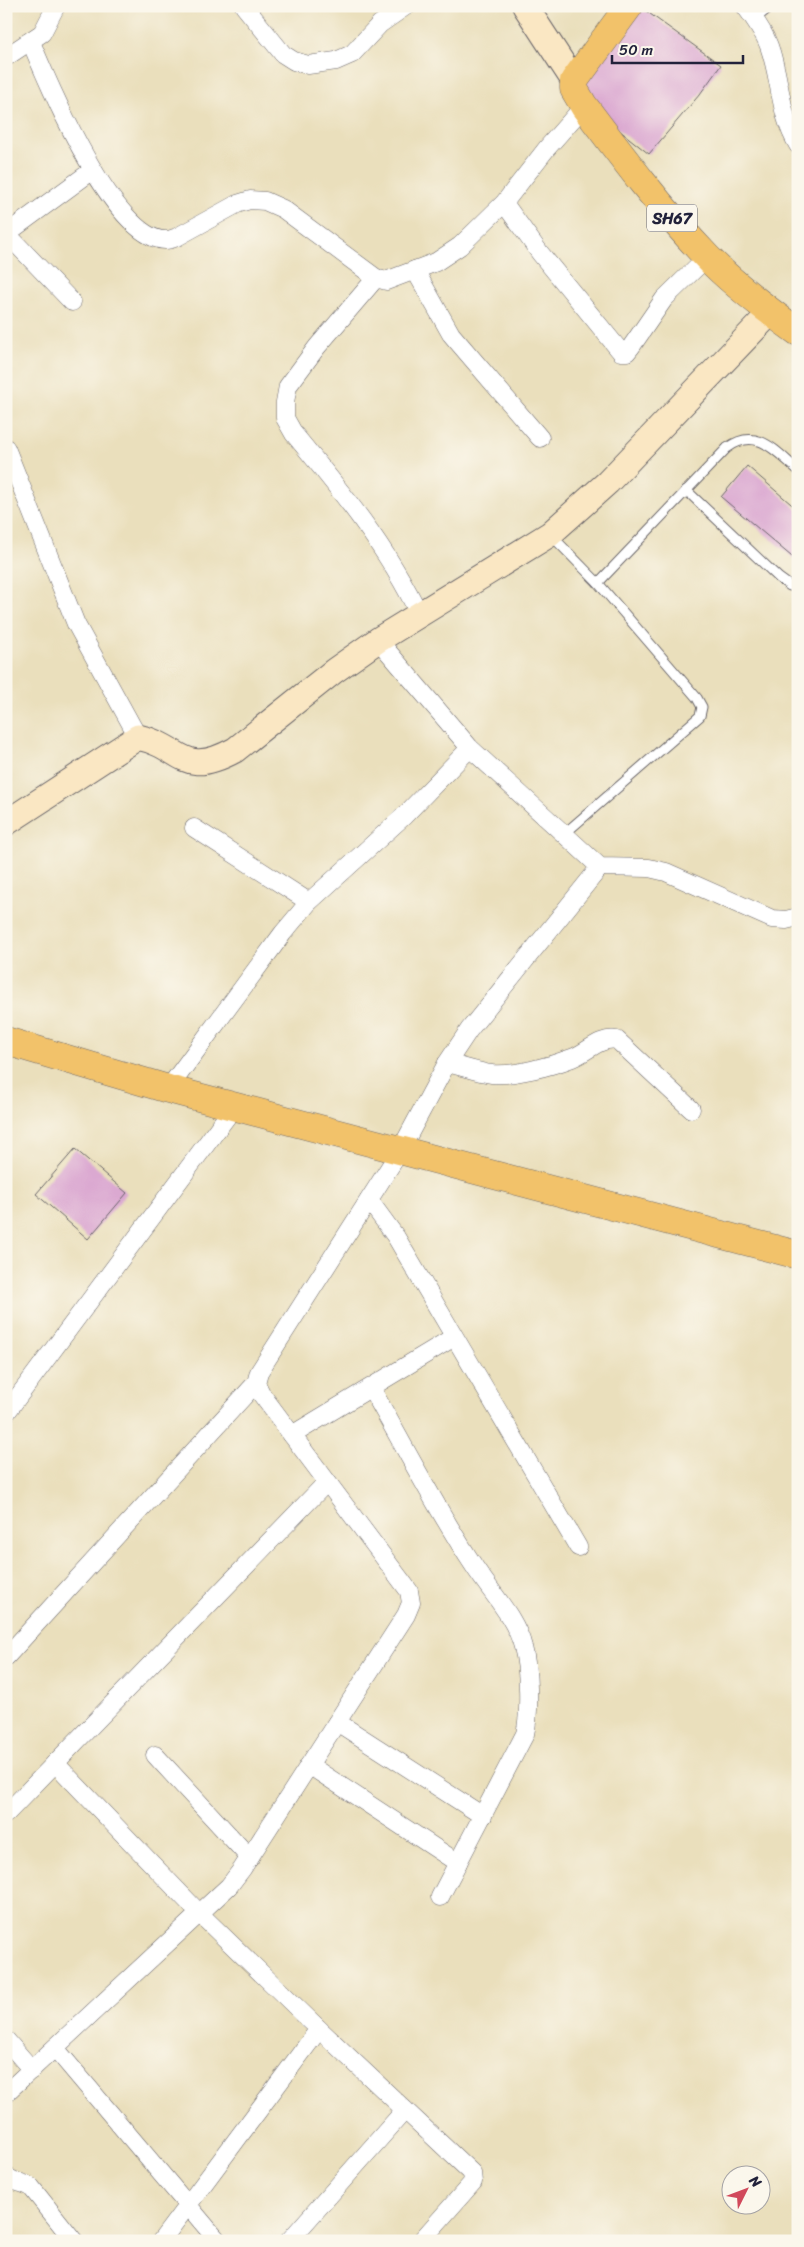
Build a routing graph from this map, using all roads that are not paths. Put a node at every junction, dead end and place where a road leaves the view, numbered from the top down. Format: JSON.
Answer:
{"nodes":[{"id":1,"x":56,"y":6,"type":"edge"},
{"id":2,"x":244,"y":6,"type":"edge"},
{"id":3,"x":406,"y":6,"type":"edge"},
{"id":4,"x":525,"y":6,"type":"edge"},
{"id":5,"x":629,"y":6,"type":"edge"},
{"id":6,"x":771,"y":6,"type":"edge"},
{"id":7,"x":750,"y":12,"type":"edge"},
{"id":8,"x":30,"y":42,"type":"junction"},
{"id":9,"x":6,"y":57,"type":"edge"},
{"id":10,"x":579,"y":94,"type":"junction"},
{"id":11,"x":798,"y":145,"type":"edge"},
{"id":12,"x":93,"y":170,"type":"junction"},
{"id":13,"x":504,"y":203,"type":"junction"},
{"id":14,"x":6,"y":233,"type":"edge"},
{"id":15,"x":707,"y":257,"type":"junction"},
{"id":16,"x":416,"y":270,"type":"junction"},
{"id":17,"x":376,"y":278,"type":"junction"},
{"id":18,"x":72,"y":302,"type":"dead end"},
{"id":19,"x":771,"y":312,"type":"junction"},
{"id":20,"x":798,"y":332,"type":"edge"},
{"id":21,"x":540,"y":438,"type":"dead end"},
{"id":22,"x":6,"y":448,"type":"edge"},
{"id":23,"x":798,"y":470,"type":"edge"},
{"id":24,"x":686,"y":490,"type":"junction"},
{"id":25,"x":550,"y":534,"type":"junction"},
{"id":26,"x":598,"y":583,"type":"junction"},
{"id":27,"x":798,"y":588,"type":"edge"},
{"id":28,"x":420,"y":616,"type":"junction"},
{"id":29,"x":378,"y":640,"type":"junction"},
{"id":30,"x":138,"y":737,"type":"junction"},
{"id":31,"x":470,"y":748,"type":"junction"},
{"id":32,"x":6,"y":823,"type":"edge"},
{"id":33,"x":194,"y":828,"type":"dead end"},
{"id":34,"x":563,"y":835,"type":"junction"},
{"id":35,"x":600,"y":867,"type":"junction"},
{"id":36,"x":309,"y":902,"type":"junction"},
{"id":37,"x":798,"y":917,"type":"edge"},
{"id":38,"x":6,"y":1041,"type":"edge"},
{"id":39,"x":447,"y":1063,"type":"junction"},
{"id":40,"x":168,"y":1089,"type":"junction"},
{"id":41,"x":234,"y":1107,"type":"junction"},
{"id":42,"x":691,"y":1109,"type":"dead end"},
{"id":43,"x":400,"y":1151,"type":"junction"},
{"id":44,"x":369,"y":1200,"type":"junction"},
{"id":45,"x":798,"y":1255,"type":"edge"},
{"id":46,"x":454,"y":1337,"type":"junction"},
{"id":47,"x":256,"y":1384,"type":"junction"},
{"id":48,"x":371,"y":1388,"type":"junction"},
{"id":49,"x":6,"y":1413,"type":"edge"},
{"id":50,"x":292,"y":1435,"type":"junction"},
{"id":51,"x":326,"y":1482,"type":"junction"},
{"id":52,"x":578,"y":1547,"type":"dead end"},
{"id":53,"x":6,"y":1657,"type":"edge"},
{"id":54,"x":337,"y":1722,"type":"junction"},
{"id":55,"x":154,"y":1755,"type":"dead end"},
{"id":56,"x":55,"y":1763,"type":"junction"},
{"id":57,"x":309,"y":1765,"type":"junction"},
{"id":58,"x":6,"y":1814,"type":"edge"},
{"id":59,"x":483,"y":1816,"type":"junction"},
{"id":60,"x":250,"y":1858,"type":"junction"},
{"id":61,"x":458,"y":1863,"type":"junction"},
{"id":62,"x":440,"y":1897,"type":"dead end"},
{"id":63,"x":200,"y":1914,"type":"junction"},
{"id":64,"x":319,"y":2030,"type":"junction"},
{"id":65,"x":6,"y":2040,"type":"edge"},
{"id":66,"x":55,"y":2048,"type":"junction"},
{"id":67,"x":32,"y":2070,"type":"junction"},
{"id":68,"x":6,"y":2093,"type":"edge"},
{"id":69,"x":405,"y":2110,"type":"junction"},
{"id":70,"x":6,"y":2176,"type":"edge"},
{"id":71,"x":187,"y":2204,"type":"junction"},
{"id":72,"x":74,"y":2241,"type":"edge"},
{"id":73,"x":161,"y":2241,"type":"edge"},
{"id":74,"x":218,"y":2241,"type":"edge"},
{"id":75,"x":289,"y":2241,"type":"edge"},
{"id":76,"x":421,"y":2241,"type":"edge"}],
"edges":[{"from":1,"to":8,"type":"street"},
{"from":2,"to":3,"type":"street"},
{"from":4,"to":10,"type":"main road"},
{"from":5,"to":10,"type":"main road"},
{"from":6,"to":7,"type":"lane"},
{"from":7,"to":11,"type":"street"},
{"from":8,"to":9,"type":"street"},
{"from":8,"to":12,"type":"street"},
{"from":10,"to":13,"type":"street"},
{"from":10,"to":15,"type":"main road","number":"SH67"},
{"from":12,"to":14,"type":"street"},
{"from":12,"to":17,"type":"street"},
{"from":13,"to":15,"type":"street"},
{"from":13,"to":16,"type":"street"},
{"from":14,"to":18,"type":"street"},
{"from":15,"to":19,"type":"main road","number":"SH67"},
{"from":16,"to":17,"type":"street"},
{"from":16,"to":21,"type":"street"},
{"from":17,"to":28,"type":"street"},
{"from":19,"to":20,"type":"main road","number":"SH67"},
{"from":19,"to":25,"type":"main road"},
{"from":22,"to":30,"type":"street"},
{"from":23,"to":24,"type":"lane"},
{"from":24,"to":26,"type":"lane"},
{"from":24,"to":27,"type":"lane"},
{"from":25,"to":26,"type":"lane"},
{"from":25,"to":28,"type":"main road"},
{"from":26,"to":34,"type":"lane"},
{"from":28,"to":29,"type":"main road"},
{"from":29,"to":30,"type":"main road"},
{"from":29,"to":31,"type":"street"},
{"from":30,"to":32,"type":"main road"},
{"from":31,"to":34,"type":"street"},
{"from":31,"to":36,"type":"street"},
{"from":33,"to":36,"type":"street"},
{"from":34,"to":35,"type":"street"},
{"from":35,"to":37,"type":"street"},
{"from":35,"to":39,"type":"street"},
{"from":36,"to":40,"type":"street"},
{"from":38,"to":40,"type":"main road"},
{"from":39,"to":42,"type":"street"},
{"from":39,"to":43,"type":"street"},
{"from":40,"to":41,"type":"main road"},
{"from":41,"to":43,"type":"main road"},
{"from":41,"to":49,"type":"street"},
{"from":43,"to":44,"type":"street"},
{"from":43,"to":45,"type":"main road"},
{"from":44,"to":46,"type":"street"},
{"from":44,"to":47,"type":"street"},
{"from":46,"to":48,"type":"street"},
{"from":46,"to":52,"type":"street"},
{"from":47,"to":50,"type":"street"},
{"from":47,"to":53,"type":"street"},
{"from":48,"to":50,"type":"street"},
{"from":48,"to":59,"type":"street"},
{"from":50,"to":51,"type":"street"},
{"from":51,"to":54,"type":"street"},
{"from":51,"to":56,"type":"street"},
{"from":54,"to":57,"type":"street"},
{"from":54,"to":59,"type":"street"},
{"from":55,"to":60,"type":"street"},
{"from":56,"to":58,"type":"street"},
{"from":56,"to":63,"type":"street"},
{"from":57,"to":60,"type":"street"},
{"from":57,"to":61,"type":"street"},
{"from":59,"to":61,"type":"street"},
{"from":60,"to":63,"type":"street"},
{"from":61,"to":62,"type":"street"},
{"from":63,"to":64,"type":"street"},
{"from":63,"to":66,"type":"street"},
{"from":64,"to":69,"type":"street"},
{"from":64,"to":71,"type":"street"},
{"from":65,"to":67,"type":"street"},
{"from":66,"to":67,"type":"street"},
{"from":66,"to":71,"type":"street"},
{"from":67,"to":68,"type":"street"},
{"from":69,"to":75,"type":"street"},
{"from":69,"to":76,"type":"street"},
{"from":70,"to":72,"type":"street"},
{"from":71,"to":73,"type":"street"},
{"from":71,"to":74,"type":"street"}]}
